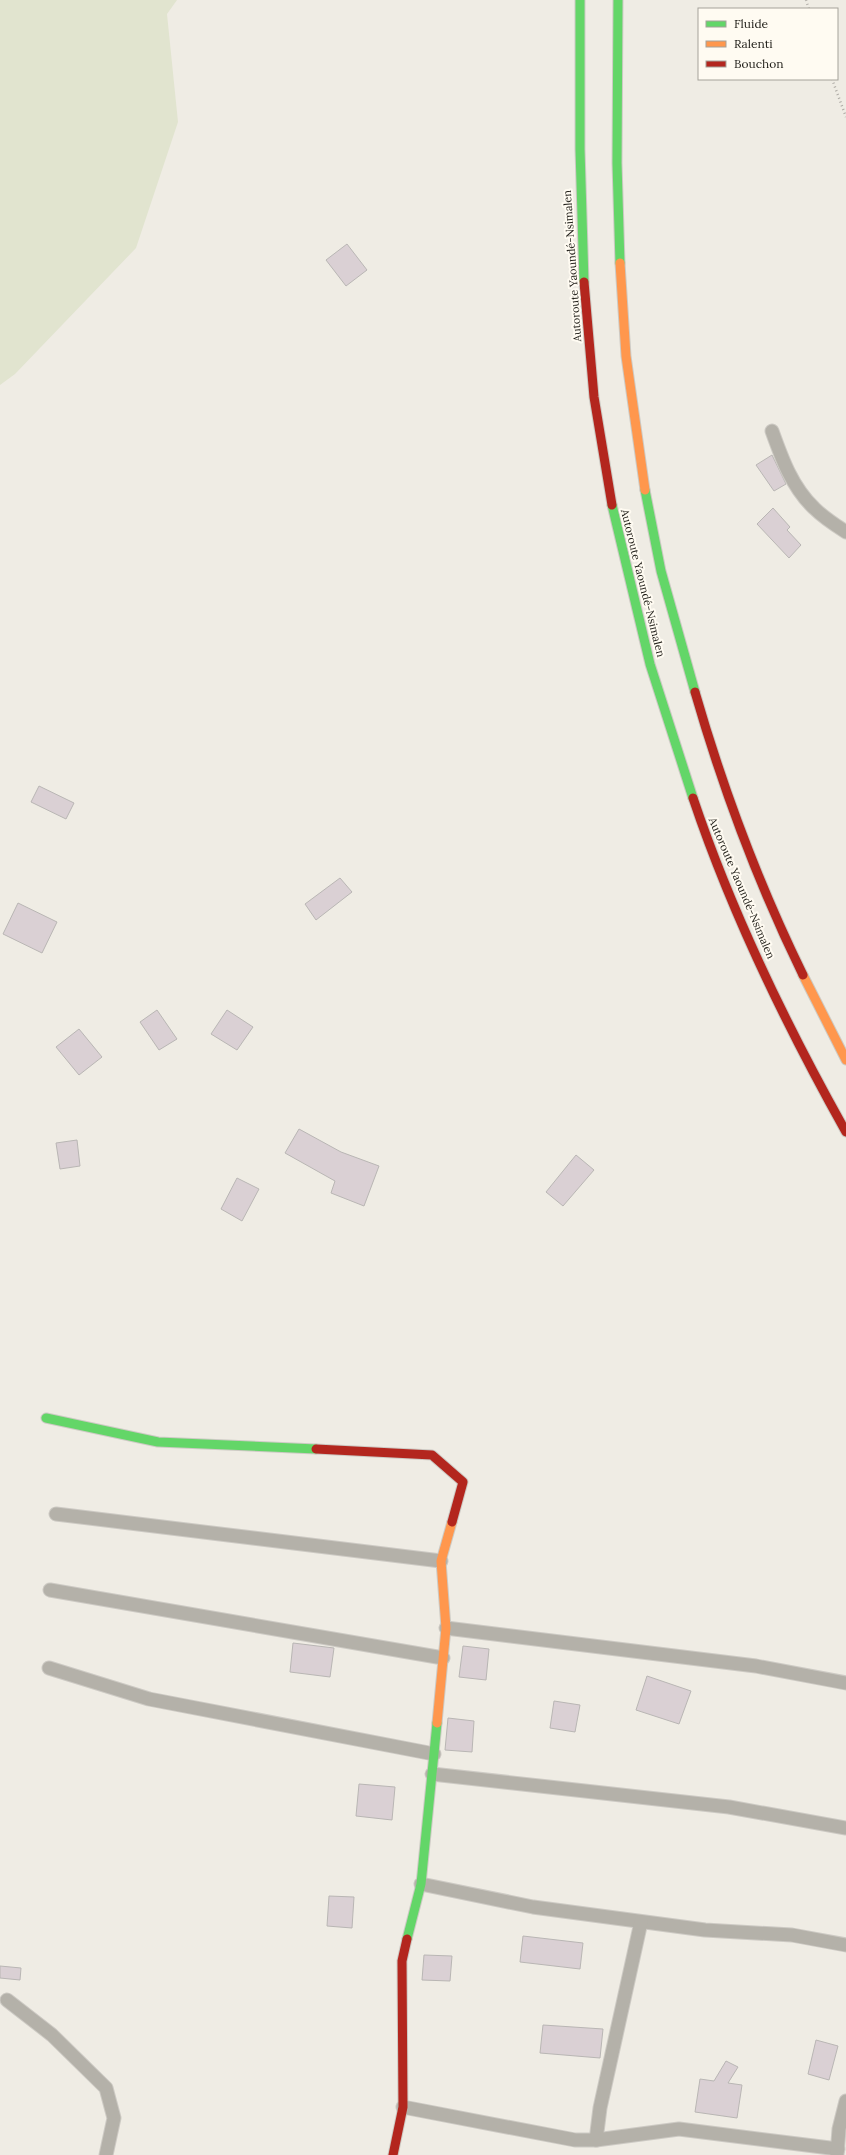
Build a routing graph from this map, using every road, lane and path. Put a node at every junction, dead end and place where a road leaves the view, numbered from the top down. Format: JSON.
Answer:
{"nodes":[{"id":1,"x":580,"y":0,"type":"edge"},
{"id":2,"x":618,"y":0,"type":"edge"},
{"id":3,"x":832,"y":80,"type":"edge"},
{"id":4,"x":846,"y":117,"type":"edge"},
{"id":5,"x":772,"y":431,"type":"dead end"},
{"id":6,"x":846,"y":532,"type":"edge"},
{"id":7,"x":846,"y":1060,"type":"edge"},
{"id":8,"x":846,"y":1132,"type":"edge"},
{"id":9,"x":46,"y":1418,"type":"dead end"},
{"id":10,"x":56,"y":1514,"type":"dead end"},
{"id":11,"x":441,"y":1561,"type":"junction"},
{"id":12,"x":50,"y":1590,"type":"dead end"},
{"id":13,"x":446,"y":1628,"type":"junction"},
{"id":14,"x":443,"y":1658,"type":"junction"},
{"id":15,"x":49,"y":1668,"type":"dead end"},
{"id":16,"x":846,"y":1683,"type":"edge"},
{"id":17,"x":434,"y":1754,"type":"junction"},
{"id":18,"x":432,"y":1774,"type":"junction"},
{"id":19,"x":846,"y":1828,"type":"edge"},
{"id":20,"x":421,"y":1884,"type":"junction"},
{"id":21,"x":641,"y":1922,"type":"junction"},
{"id":22,"x":846,"y":1945,"type":"edge"},
{"id":23,"x":7,"y":2000,"type":"dead end"},
{"id":24,"x":846,"y":2101,"type":"edge"},
{"id":25,"x":403,"y":2107,"type":"junction"},
{"id":26,"x":596,"y":2140,"type":"junction"},
{"id":27,"x":838,"y":2152,"type":"edge"},
{"id":28,"x":106,"y":2155,"type":"edge"},
{"id":29,"x":394,"y":2155,"type":"edge"}],
"edges":[{"from":1,"to":8,"type":"main road","name":"Autoroute Yaoundé-Nsimalen"},
{"from":2,"to":7,"type":"main road","name":"Autoroute Yaoundé-Nsimalen"},
{"from":3,"to":4,"type":"path"},
{"from":5,"to":6,"type":"street"},
{"from":9,"to":11,"type":"main road"},
{"from":10,"to":11,"type":"street"},
{"from":11,"to":13,"type":"main road"},
{"from":12,"to":14,"type":"street"},
{"from":13,"to":14,"type":"main road"},
{"from":13,"to":16,"type":"street"},
{"from":14,"to":17,"type":"main road"},
{"from":15,"to":17,"type":"street"},
{"from":17,"to":18,"type":"main road"},
{"from":18,"to":19,"type":"street"},
{"from":18,"to":20,"type":"main road"},
{"from":20,"to":21,"type":"street"},
{"from":20,"to":25,"type":"main road"},
{"from":21,"to":22,"type":"street"},
{"from":21,"to":26,"type":"street"},
{"from":23,"to":28,"type":"street"},
{"from":24,"to":27,"type":"street"},
{"from":25,"to":26,"type":"street"},
{"from":25,"to":29,"type":"main road"},
{"from":26,"to":27,"type":"street"}]}
